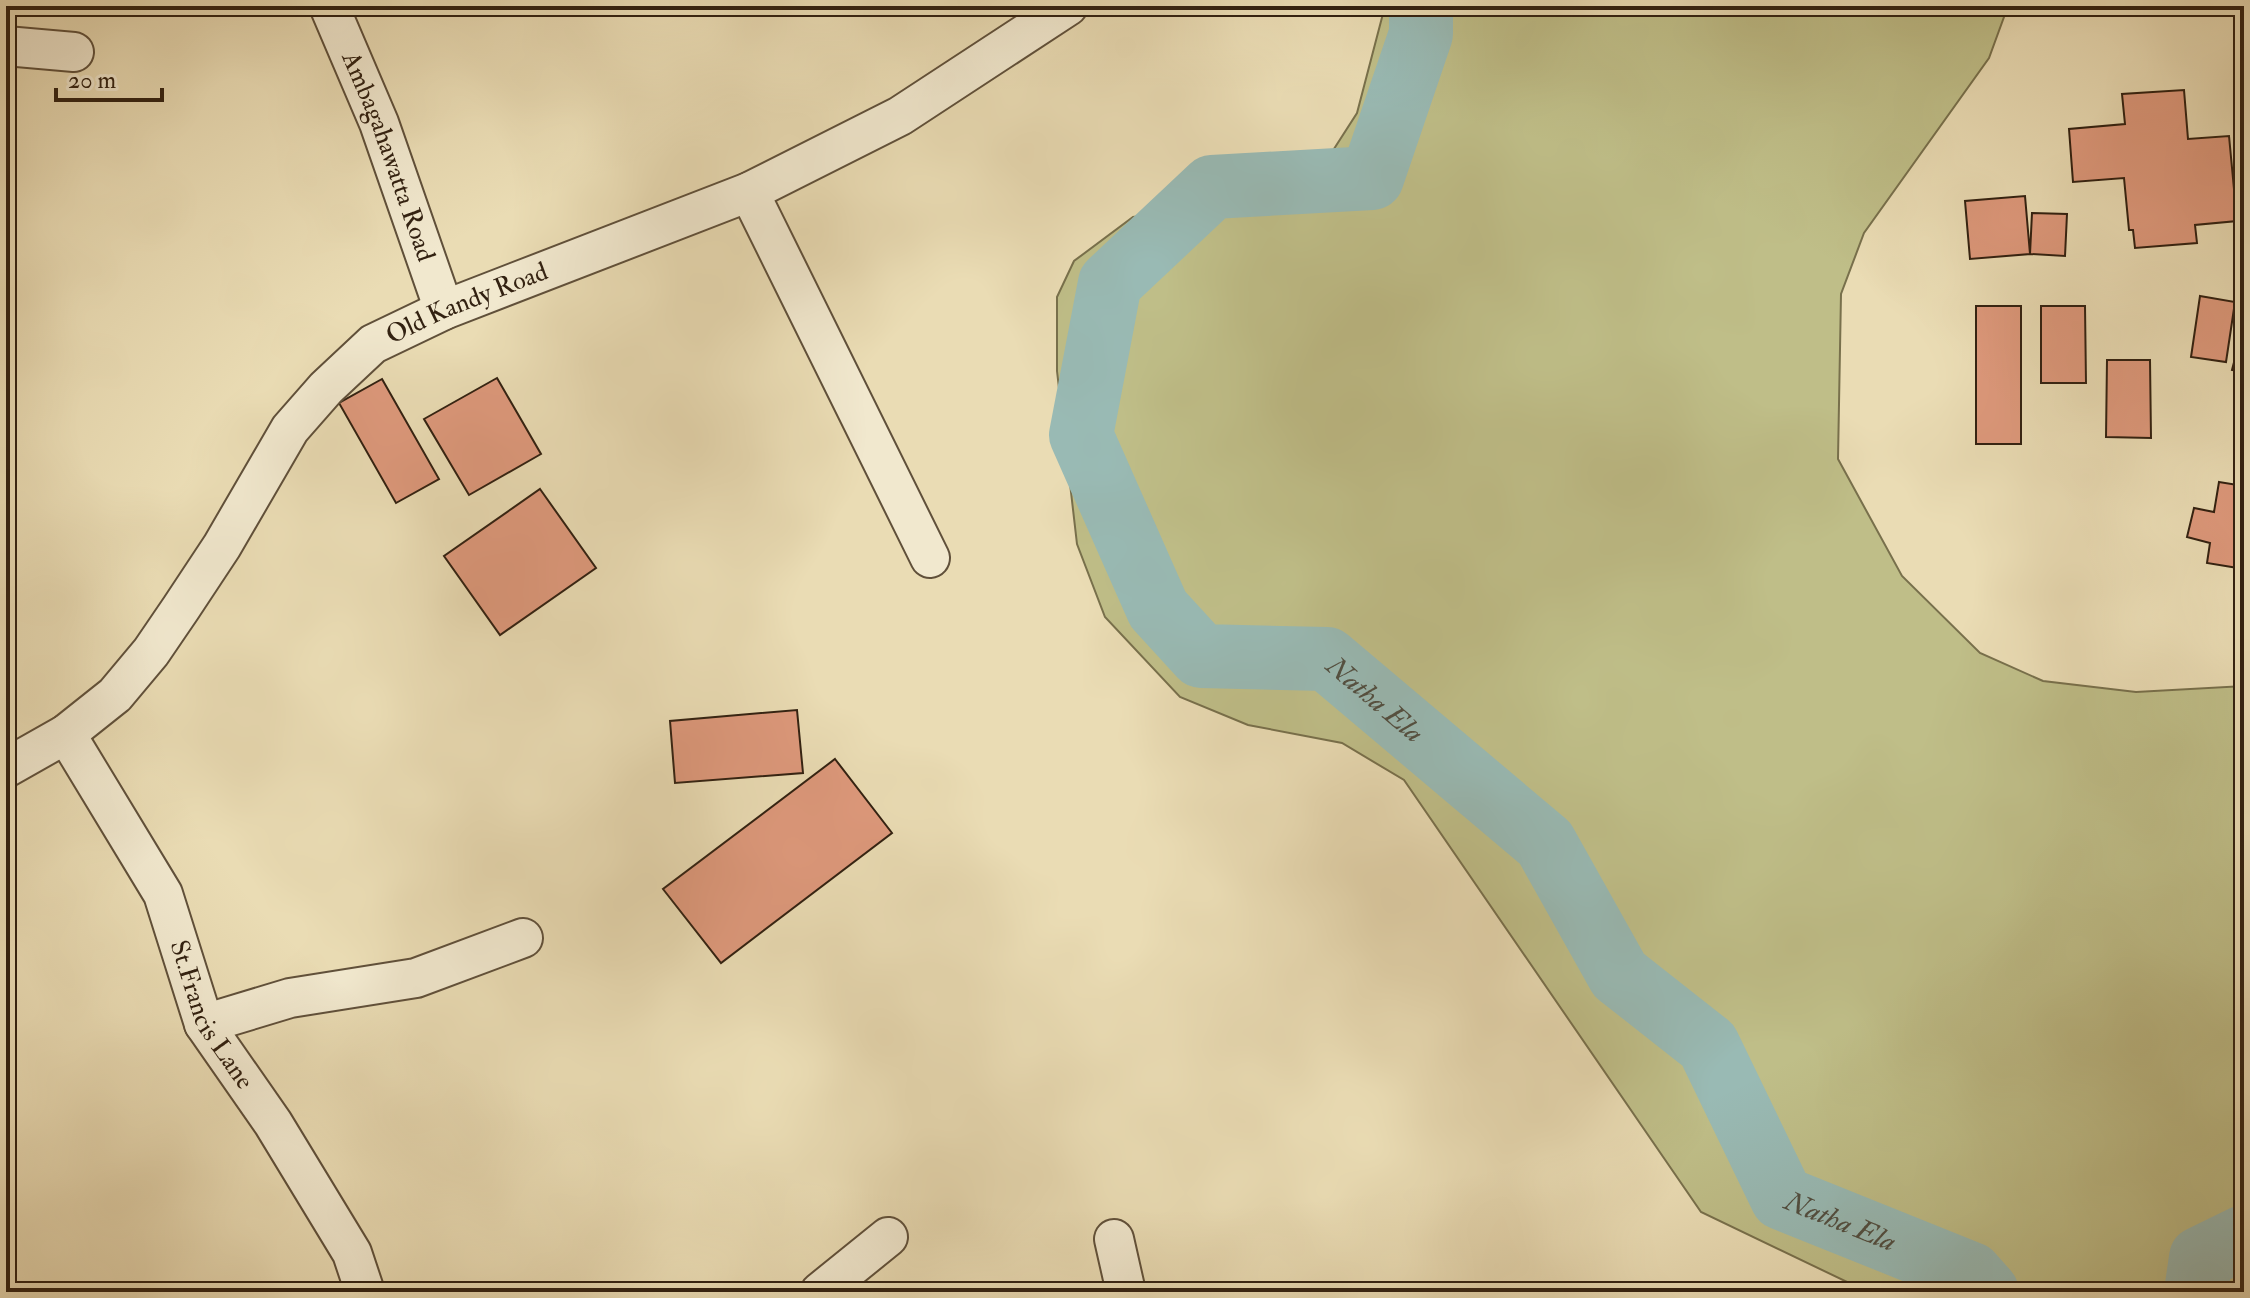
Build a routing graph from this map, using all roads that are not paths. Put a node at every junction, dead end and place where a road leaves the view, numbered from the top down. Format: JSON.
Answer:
{"nodes":[{"id":1,"x":329,"y":6,"type":"edge"},
{"id":2,"x":1068,"y":6,"type":"edge"},
{"id":3,"x":6,"y":46,"type":"edge"},
{"id":4,"x":74,"y":52,"type":"dead end"},
{"id":5,"x":749,"y":192,"type":"junction"},
{"id":6,"x":444,"y":310,"type":"junction"},
{"id":7,"x":930,"y":558,"type":"dead end"},
{"id":8,"x":66,"y":734,"type":"junction"},
{"id":9,"x":8,"y":762,"type":"edge"},
{"id":10,"x":523,"y":938,"type":"dead end"},
{"id":11,"x":204,"y":1024,"type":"junction"},
{"id":12,"x":888,"y":1237,"type":"dead end"},
{"id":13,"x":1114,"y":1239,"type":"dead end"},
{"id":14,"x":365,"y":1292,"type":"edge"},
{"id":15,"x":820,"y":1292,"type":"edge"},
{"id":16,"x":1126,"y":1292,"type":"edge"}],
"edges":[{"from":1,"to":6,"type":"street","name":"Ambagahawatta Road"},
{"from":2,"to":5,"type":"street","name":"Old Kandy Road"},
{"from":3,"to":4,"type":"street"},
{"from":5,"to":6,"type":"street","name":"Old Kandy Road"},
{"from":5,"to":7,"type":"street"},
{"from":6,"to":8,"type":"street","name":"Old Kandy Road"},
{"from":8,"to":9,"type":"street","name":"Old Kandy Road"},
{"from":8,"to":11,"type":"street","name":"St.Francis Lane"},
{"from":10,"to":11,"type":"street"},
{"from":11,"to":14,"type":"street","name":"St.Francis Lane"},
{"from":12,"to":15,"type":"street"},
{"from":13,"to":16,"type":"street"}]}
